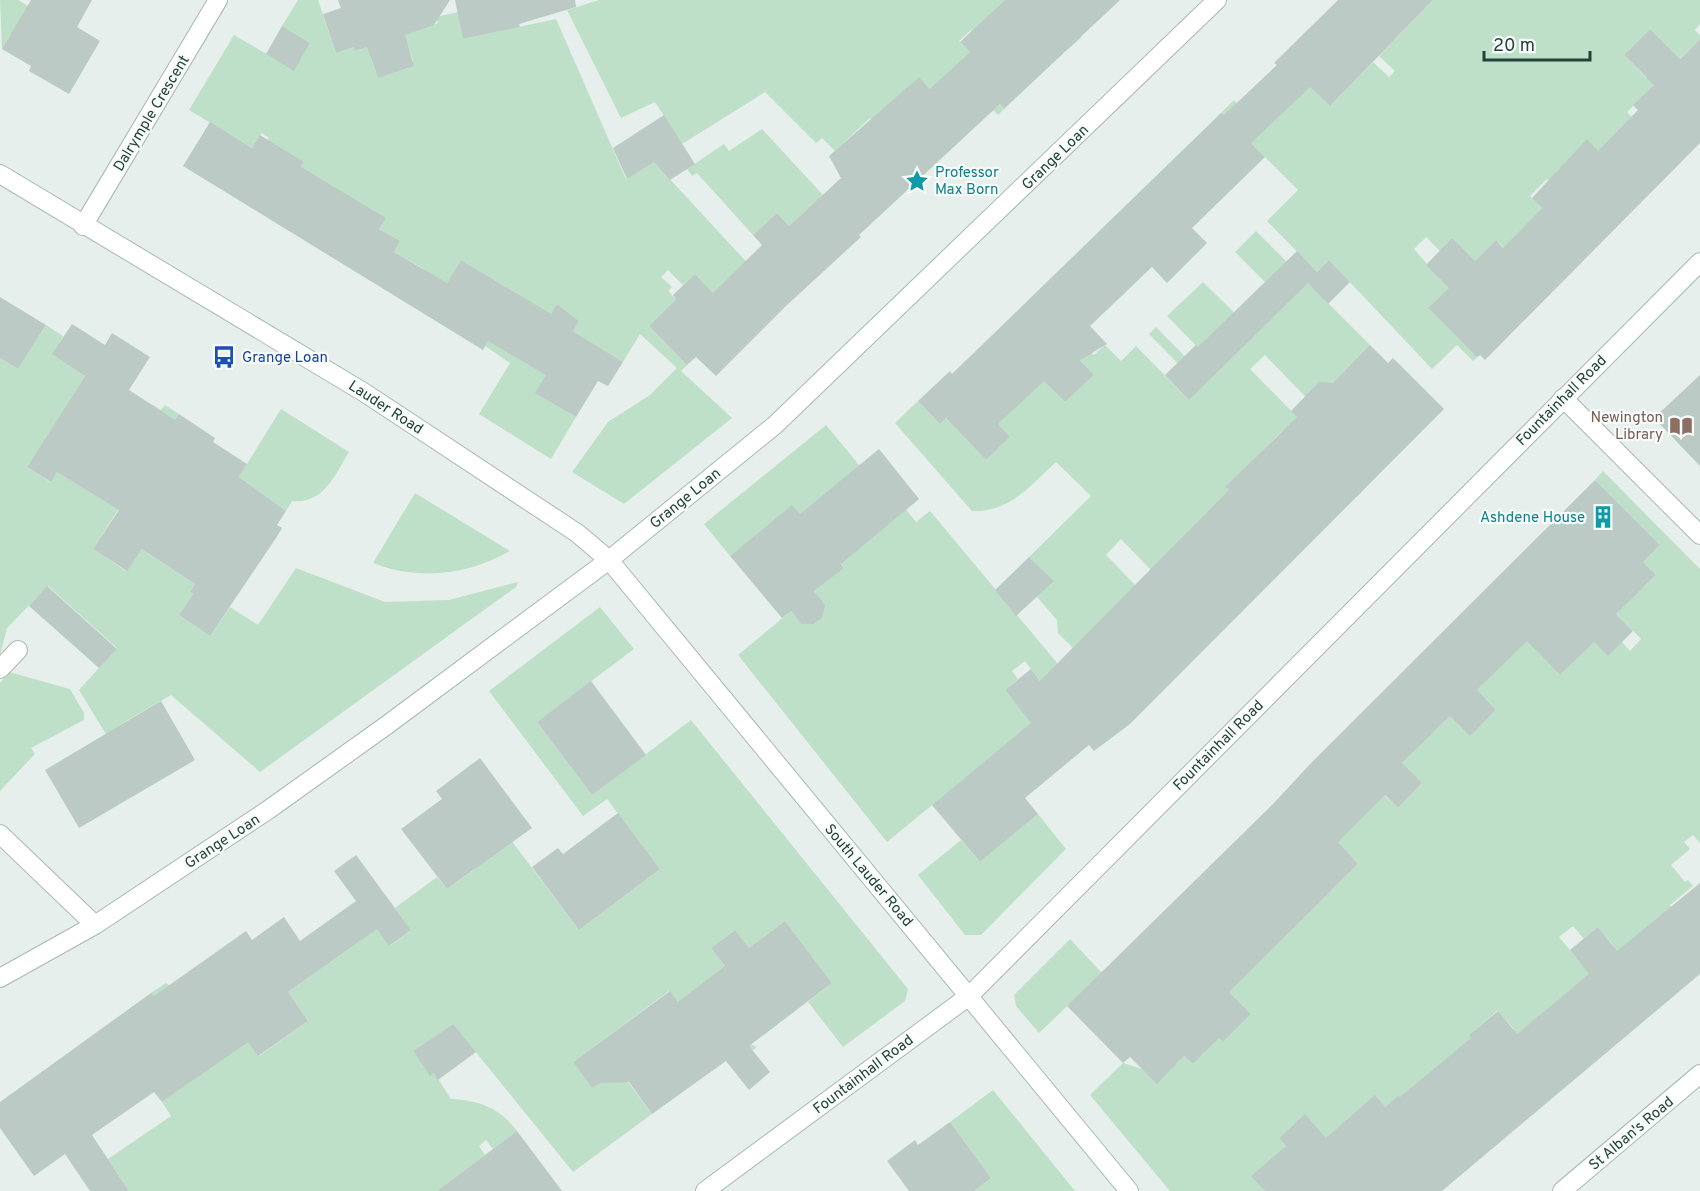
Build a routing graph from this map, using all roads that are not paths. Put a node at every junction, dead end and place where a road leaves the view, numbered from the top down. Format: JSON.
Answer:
{"nodes":[{"id":1,"x":218,"y":0,"type":"edge"},
{"id":2,"x":1216,"y":0,"type":"edge"},
{"id":3,"x":0,"y":174,"type":"edge"},
{"id":4,"x":83,"y":226,"type":"junction"},
{"id":5,"x":1700,"y":262,"type":"edge"},
{"id":6,"x":1563,"y":398,"type":"junction"},
{"id":7,"x":1700,"y":534,"type":"edge"},
{"id":8,"x":609,"y":560,"type":"junction"},
{"id":9,"x":18,"y":650,"type":"dead end"},
{"id":10,"x":0,"y":669,"type":"edge"},
{"id":11,"x":0,"y":834,"type":"edge"},
{"id":12,"x":95,"y":925,"type":"junction"},
{"id":13,"x":0,"y":978,"type":"edge"},
{"id":14,"x":969,"y":996,"type":"junction"},
{"id":15,"x":1700,"y":1074,"type":"edge"},
{"id":16,"x":705,"y":1191,"type":"edge"},
{"id":17,"x":1129,"y":1191,"type":"edge"},
{"id":18,"x":1562,"y":1191,"type":"edge"}],
"edges":[{"from":1,"to":4,"type":"street","name":"Dalrymple Crescent"},
{"from":2,"to":8,"type":"street","name":"Grange Loan"},
{"from":3,"to":4,"type":"street","name":"Lauder Road"},
{"from":4,"to":8,"type":"street","name":"Lauder Road"},
{"from":5,"to":6,"type":"street","name":"Fountainhall Road"},
{"from":6,"to":7,"type":"street"},
{"from":6,"to":14,"type":"street","name":"Fountainhall Road"},
{"from":8,"to":12,"type":"street","name":"Grange Loan"},
{"from":8,"to":14,"type":"street","name":"South Lauder Road"},
{"from":9,"to":10,"type":"street"},
{"from":11,"to":12,"type":"street"},
{"from":12,"to":13,"type":"street","name":"Grange Loan"},
{"from":14,"to":16,"type":"street","name":"Fountainhall Road"},
{"from":14,"to":17,"type":"street","name":"South Lauder Road"},
{"from":15,"to":18,"type":"street","name":"St Alban's Road"}]}
